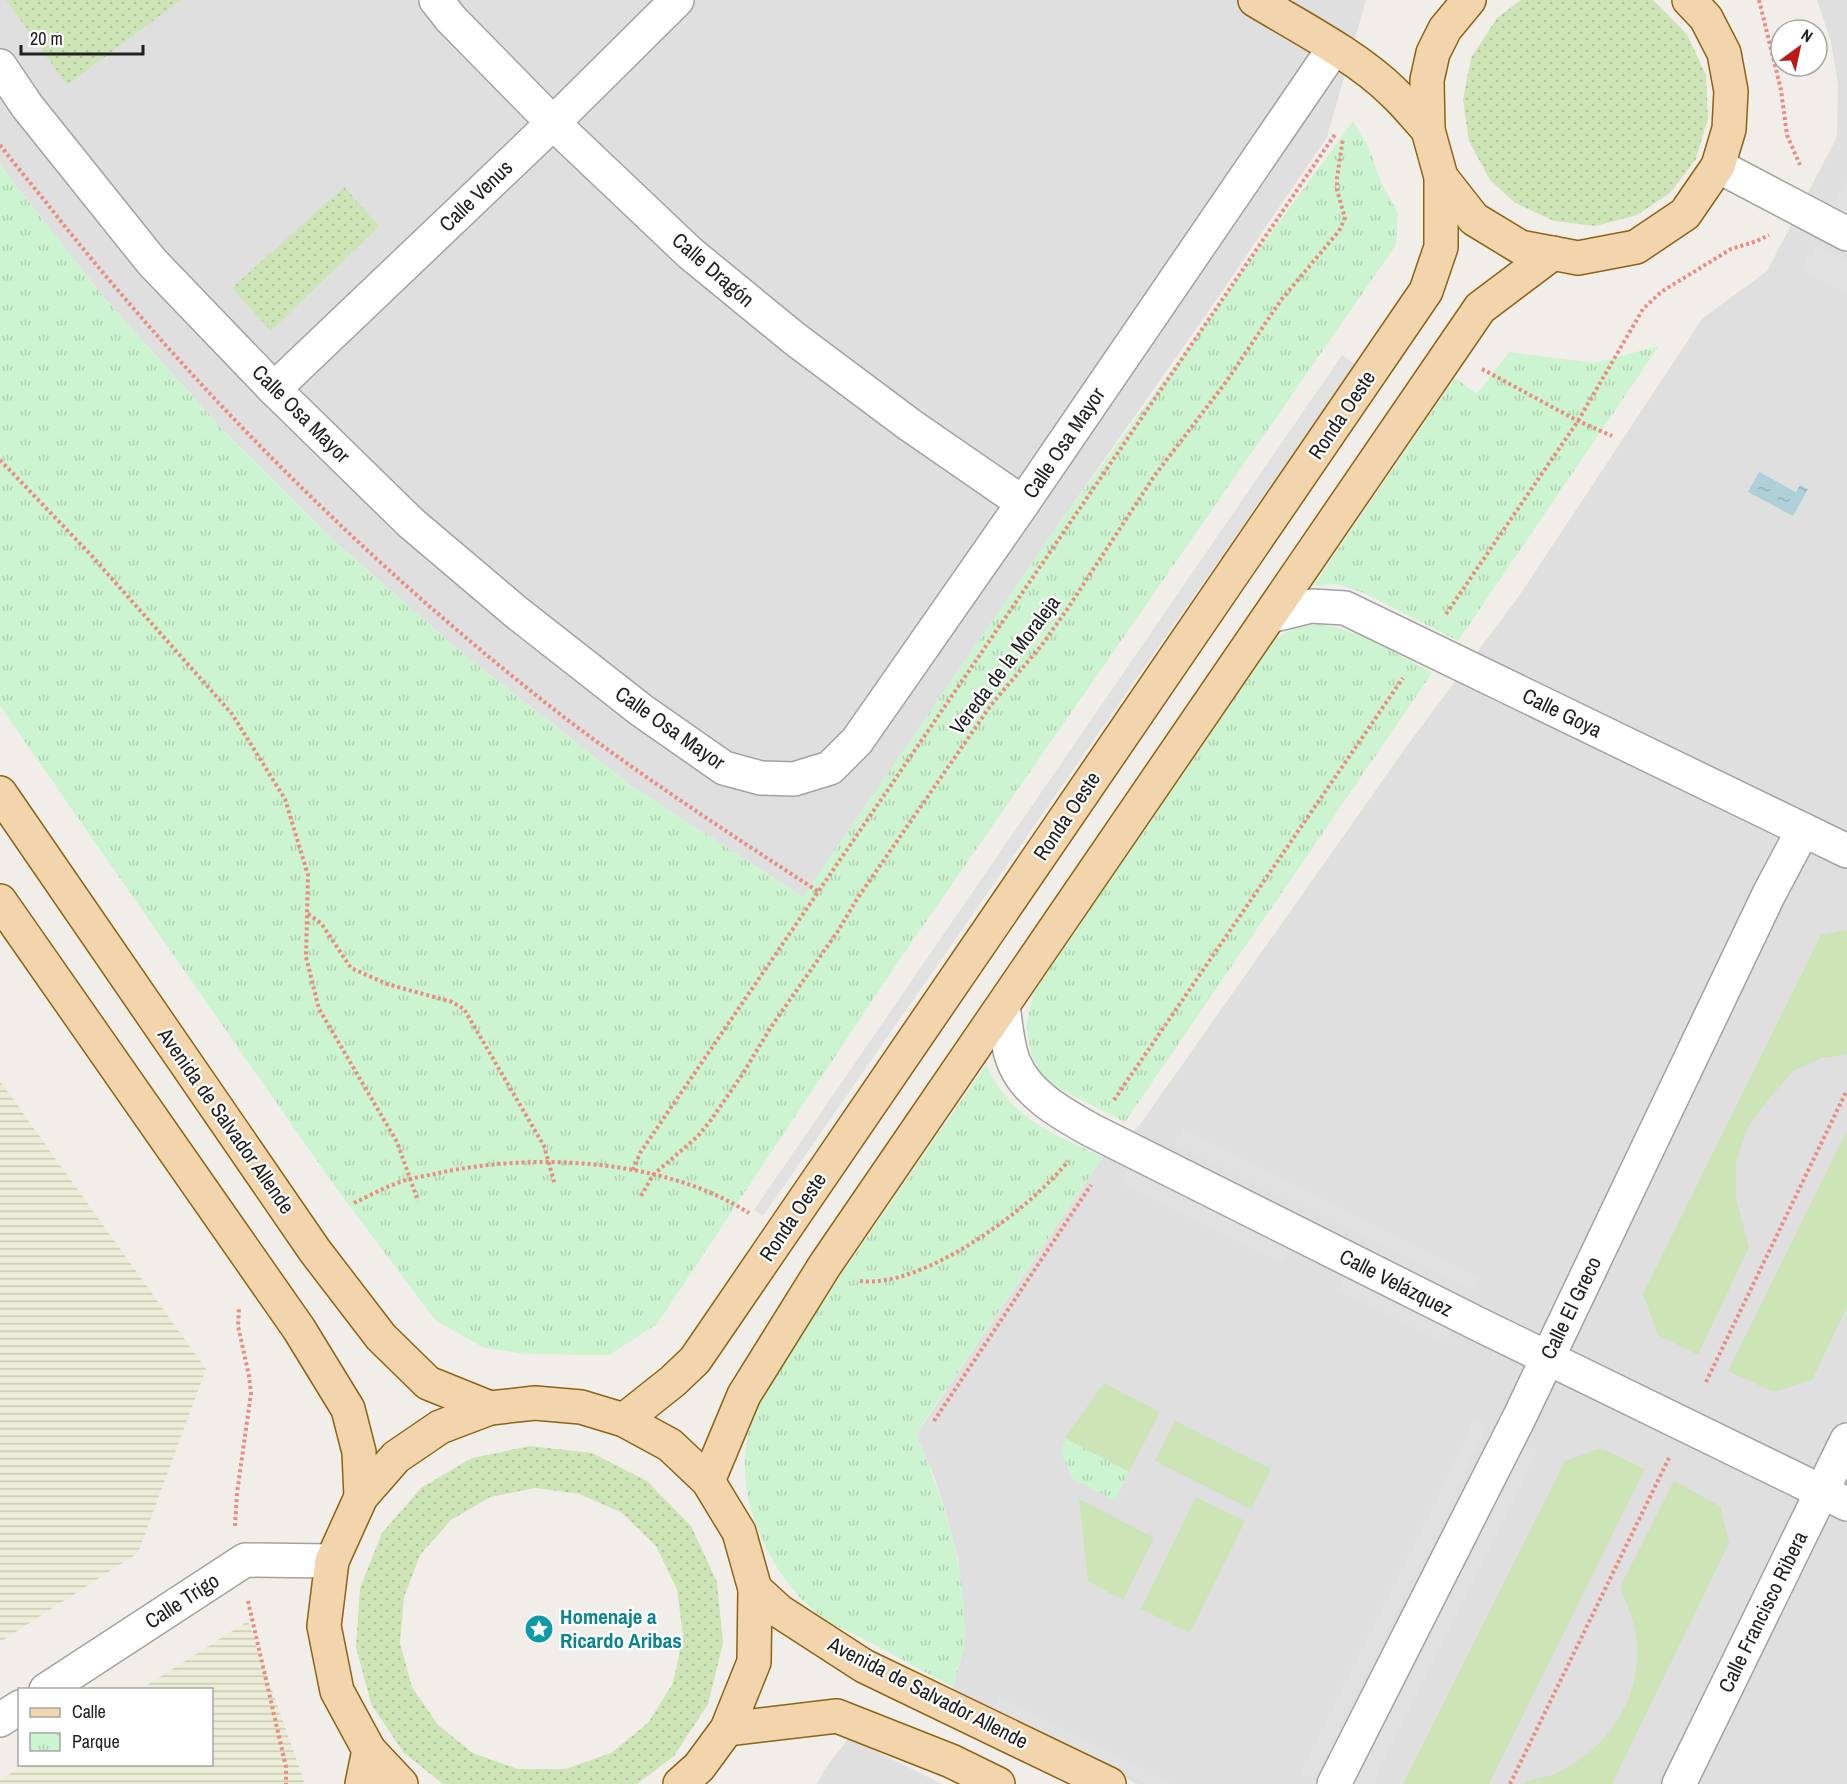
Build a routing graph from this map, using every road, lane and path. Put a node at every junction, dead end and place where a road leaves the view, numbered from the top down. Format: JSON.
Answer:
{"nodes":[{"id":1,"x":436,"y":0,"type":"edge"},
{"id":2,"x":676,"y":0,"type":"edge"},
{"id":3,"x":1255,"y":0,"type":"edge"},
{"id":4,"x":1469,"y":0,"type":"edge"},
{"id":5,"x":1702,"y":6,"type":"edge"},
{"id":6,"x":1334,"y":48,"type":"junction"},
{"id":7,"x":0,"y":66,"type":"edge"},
{"id":8,"x":553,"y":123,"type":"junction"},
{"id":9,"x":1428,"y":130,"type":"junction"},
{"id":10,"x":1336,"y":133,"type":"dead end"},
{"id":11,"x":1343,"y":138,"type":"dead end"},
{"id":12,"x":0,"y":145,"type":"edge"},
{"id":13,"x":1718,"y":166,"type":"junction"},
{"id":14,"x":1441,"y":177,"type":"junction"},
{"id":15,"x":1847,"y":234,"type":"edge"},
{"id":16,"x":1553,"y":253,"type":"junction"},
{"id":17,"x":1474,"y":365,"type":"dead end"},
{"id":18,"x":274,"y":389,"type":"junction"},
{"id":19,"x":1612,"y":436,"type":"dead end"},
{"id":20,"x":0,"y":460,"type":"edge"},
{"id":21,"x":1023,"y":503,"type":"junction"},
{"id":22,"x":1270,"y":616,"type":"junction"},
{"id":23,"x":0,"y":793,"type":"edge"},
{"id":24,"x":1803,"y":830,"type":"junction"},
{"id":25,"x":1847,"y":851,"type":"edge"},
{"id":26,"x":819,"y":892,"type":"junction"},
{"id":27,"x":0,"y":901,"type":"edge"},
{"id":28,"x":308,"y":914,"type":"junction"},
{"id":29,"x":1003,"y":1006,"type":"junction"},
{"id":30,"x":1847,"y":1090,"type":"edge"},
{"id":31,"x":549,"y":1162,"type":"junction"},
{"id":32,"x":632,"y":1170,"type":"junction"},
{"id":33,"x":653,"y":1175,"type":"junction"},
{"id":34,"x":411,"y":1179,"type":"junction"},
{"id":35,"x":555,"y":1185,"type":"dead end"},
{"id":36,"x":1091,"y":1185,"type":"dead end"},
{"id":37,"x":641,"y":1196,"type":"dead end"},
{"id":38,"x":418,"y":1201,"type":"dead end"},
{"id":39,"x":354,"y":1203,"type":"dead end"},
{"id":40,"x":731,"y":1203,"type":"dead end"},
{"id":41,"x":243,"y":1303,"type":"dead end"},
{"id":42,"x":1547,"y":1358,"type":"junction"},
{"id":43,"x":1706,"y":1382,"type":"dead end"},
{"id":44,"x":490,"y":1408,"type":"junction"},
{"id":45,"x":624,"y":1420,"type":"junction"},
{"id":46,"x":934,"y":1421,"type":"dead end"},
{"id":47,"x":1847,"y":1440,"type":"edge"},
{"id":48,"x":1669,"y":1458,"type":"dead end"},
{"id":49,"x":708,"y":1481,"type":"junction"},
{"id":50,"x":361,"y":1497,"type":"junction"},
{"id":51,"x":1834,"y":1498,"type":"edge"},
{"id":52,"x":332,"y":1561,"type":"junction"},
{"id":53,"x":240,"y":1563,"type":"junction"},
{"id":54,"x":755,"y":1589,"type":"junction"},
{"id":55,"x":48,"y":1688,"type":"edge"},
{"id":56,"x":18,"y":1708,"type":"edge"},
{"id":57,"x":0,"y":1720,"type":"edge"},
{"id":58,"x":727,"y":1729,"type":"junction"},
{"id":59,"x":369,"y":1750,"type":"junction"},
{"id":60,"x":286,"y":1784,"type":"edge"},
{"id":61,"x":363,"y":1784,"type":"edge"},
{"id":62,"x":401,"y":1784,"type":"edge"},
{"id":63,"x":680,"y":1784,"type":"edge"},
{"id":64,"x":998,"y":1784,"type":"edge"},
{"id":65,"x":1109,"y":1784,"type":"edge"},
{"id":66,"x":1334,"y":1784,"type":"edge"},
{"id":67,"x":1510,"y":1784,"type":"edge"},
{"id":68,"x":1679,"y":1784,"type":"edge"}],
"edges":[{"from":1,"to":8,"type":"street","name":"Calle Dragón"},
{"from":2,"to":8,"type":"street","name":"Calle Venus"},
{"from":3,"to":6,"type":"main road"},
{"from":4,"to":9,"type":"main road"},
{"from":5,"to":13,"type":"main road"},
{"from":6,"to":9,"type":"main road"},
{"from":6,"to":21,"type":"street","name":"Calle Osa Mayor"},
{"from":7,"to":18,"type":"street","name":"Calle Osa Mayor"},
{"from":8,"to":18,"type":"street","name":"Calle Venus"},
{"from":8,"to":21,"type":"street","name":"Calle Dragón"},
{"from":9,"to":14,"type":"main road"},
{"from":10,"to":26,"type":"path"},
{"from":11,"to":33,"type":"path","name":"Vereda de la Moraleja"},
{"from":12,"to":26,"type":"path"},
{"from":13,"to":15,"type":"street"},
{"from":13,"to":16,"type":"main road"},
{"from":14,"to":16,"type":"main road"},
{"from":14,"to":45,"type":"main road","name":"Ronda Oeste"},
{"from":16,"to":22,"type":"main road"},
{"from":17,"to":19,"type":"path"},
{"from":18,"to":21,"type":"street","name":"Calle Osa Mayor"},
{"from":20,"to":28,"type":"path"},
{"from":22,"to":24,"type":"street","name":"Calle Goya"},
{"from":22,"to":29,"type":"main road"},
{"from":23,"to":44,"type":"main road","name":"Avenida de Salvador Allende"},
{"from":24,"to":25,"type":"street","name":"Calle Goya"},
{"from":24,"to":42,"type":"street","name":"Calle El Greco"},
{"from":26,"to":32,"type":"path"},
{"from":27,"to":50,"type":"main road"},
{"from":28,"to":31,"type":"path"},
{"from":28,"to":34,"type":"path"},
{"from":29,"to":42,"type":"street","name":"Calle Velázquez"},
{"from":29,"to":49,"type":"main road"},
{"from":30,"to":43,"type":"path"},
{"from":31,"to":32,"type":"path"},
{"from":31,"to":34,"type":"path"},
{"from":31,"to":35,"type":"path"},
{"from":32,"to":33,"type":"path"},
{"from":33,"to":37,"type":"path","name":"Vereda de la Moraleja"},
{"from":33,"to":40,"type":"path"},
{"from":34,"to":38,"type":"path"},
{"from":34,"to":39,"type":"path"},
{"from":36,"to":46,"type":"path"},
{"from":41,"to":53,"type":"path"},
{"from":42,"to":51,"type":"street","name":"Calle Velázquez"},
{"from":42,"to":66,"type":"street","name":"Calle El Greco"},
{"from":44,"to":45,"type":"main road"},
{"from":44,"to":50,"type":"main road"},
{"from":45,"to":49,"type":"main road"},
{"from":47,"to":51,"type":"street","name":"Calle Francisco Ribera"},
{"from":48,"to":67,"type":"path"},
{"from":49,"to":54,"type":"main road"},
{"from":50,"to":52,"type":"main road"},
{"from":51,"to":68,"type":"street","name":"Calle Francisco Ribera"},
{"from":52,"to":53,"type":"street","name":"Calle Trigo"},
{"from":52,"to":59,"type":"main road"},
{"from":53,"to":55,"type":"street","name":"Calle Trigo"},
{"from":53,"to":60,"type":"path"},
{"from":54,"to":58,"type":"main road"},
{"from":54,"to":65,"type":"main road","name":"Avenida de Salvador Allende"},
{"from":56,"to":57,"type":"street"},
{"from":58,"to":63,"type":"main road"},
{"from":58,"to":64,"type":"main road"},
{"from":59,"to":61,"type":"main road"},
{"from":59,"to":62,"type":"main road"}]}
